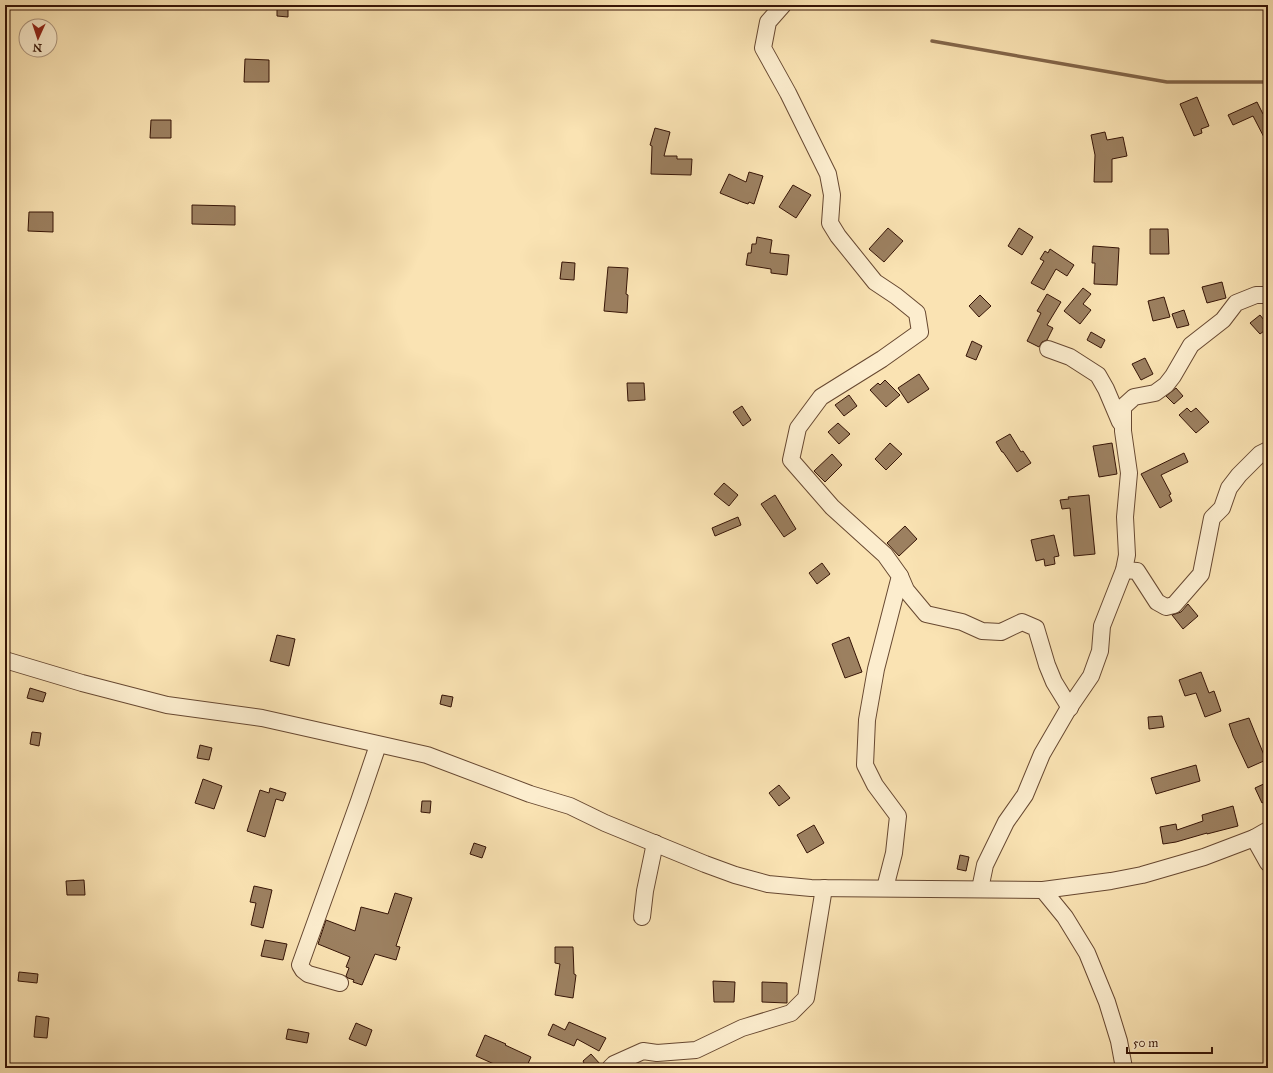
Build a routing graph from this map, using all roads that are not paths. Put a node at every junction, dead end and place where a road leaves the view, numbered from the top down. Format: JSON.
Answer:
{"nodes":[{"id":1,"x":783,"y":5,"type":"edge"},
{"id":2,"x":1268,"y":295,"type":"edge"},
{"id":3,"x":1048,"y":349,"type":"dead end"},
{"id":4,"x":1123,"y":431,"type":"junction"},
{"id":5,"x":1268,"y":450,"type":"edge"},
{"id":6,"x":1124,"y":570,"type":"junction"},
{"id":7,"x":900,"y":576,"type":"junction"},
{"id":8,"x":5,"y":660,"type":"edge"},
{"id":9,"x":1070,"y":708,"type":"junction"},
{"id":10,"x":378,"y":745,"type":"junction"},
{"id":11,"x":1268,"y":830,"type":"edge"},
{"id":12,"x":1254,"y":838,"type":"junction"},
{"id":13,"x":655,"y":843,"type":"junction"},
{"id":14,"x":1268,"y":863,"type":"edge"},
{"id":15,"x":824,"y":888,"type":"junction"},
{"id":16,"x":885,"y":888,"type":"junction"},
{"id":17,"x":980,"y":889,"type":"junction"},
{"id":18,"x":1043,"y":890,"type":"junction"},
{"id":19,"x":642,"y":918,"type":"dead end"},
{"id":20,"x":340,"y":983,"type":"dead end"},
{"id":21,"x":610,"y":1068,"type":"edge"},
{"id":22,"x":1124,"y":1068,"type":"edge"}],
"edges":[{"from":1,"to":7,"type":"street"},
{"from":2,"to":4,"type":"street"},
{"from":3,"to":4,"type":"street"},
{"from":4,"to":6,"type":"street"},
{"from":5,"to":6,"type":"street"},
{"from":6,"to":9,"type":"street"},
{"from":7,"to":9,"type":"street"},
{"from":7,"to":16,"type":"street"},
{"from":8,"to":10,"type":"street"},
{"from":9,"to":17,"type":"street"},
{"from":10,"to":13,"type":"street"},
{"from":10,"to":20,"type":"street"},
{"from":11,"to":12,"type":"street"},
{"from":12,"to":14,"type":"street"},
{"from":12,"to":18,"type":"street"},
{"from":13,"to":15,"type":"street"},
{"from":13,"to":19,"type":"street"},
{"from":15,"to":16,"type":"street"},
{"from":15,"to":21,"type":"street"},
{"from":16,"to":17,"type":"street"},
{"from":17,"to":18,"type":"street"},
{"from":18,"to":22,"type":"street"}]}
